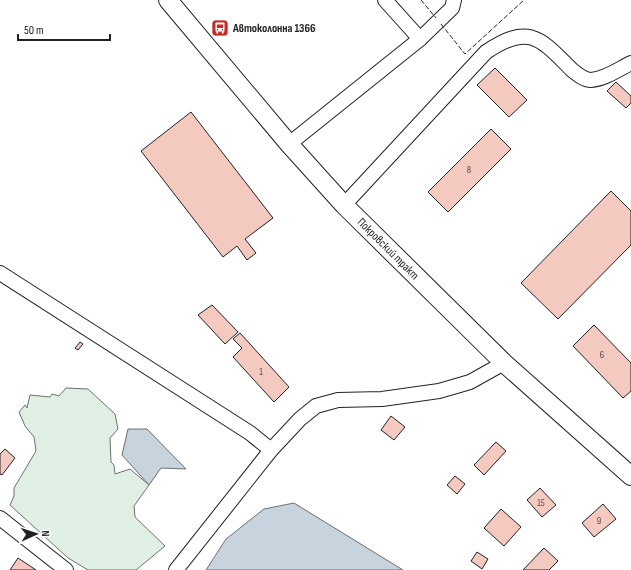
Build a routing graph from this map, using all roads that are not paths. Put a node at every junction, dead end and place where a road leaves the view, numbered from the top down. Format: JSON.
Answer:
{"nodes":[{"id":1,"x":168,"y":0,"type":"edge"},
{"id":2,"x":385,"y":0,"type":"edge"},
{"id":3,"x":454,"y":0,"type":"edge"},
{"id":4,"x":420,"y":39,"type":"junction"},
{"id":5,"x":631,"y":63,"type":"edge"},
{"id":6,"x":289,"y":144,"type":"junction"},
{"id":7,"x":344,"y":204,"type":"junction"},
{"id":8,"x":0,"y":273,"type":"edge"},
{"id":9,"x":504,"y":363,"type":"junction"},
{"id":10,"x":271,"y":450,"type":"junction"},
{"id":11,"x":631,"y":476,"type":"edge"},
{"id":12,"x":0,"y":518,"type":"edge"},
{"id":13,"x":66,"y":570,"type":"edge"},
{"id":14,"x":176,"y":570,"type":"edge"}],
"edges":[{"from":1,"to":6,"type":"main road","name":"Покровский тракт"},
{"from":2,"to":4,"type":"street"},
{"from":3,"to":4,"type":"street"},
{"from":4,"to":6,"type":"street"},
{"from":5,"to":7,"type":"street"},
{"from":6,"to":7,"type":"main road","name":"Покровский тракт"},
{"from":7,"to":9,"type":"main road","name":"Покровский тракт"},
{"from":8,"to":10,"type":"street"},
{"from":9,"to":10,"type":"street"},
{"from":9,"to":11,"type":"main road","name":"Покровский тракт"},
{"from":10,"to":14,"type":"street"},
{"from":12,"to":13,"type":"street"}]}
